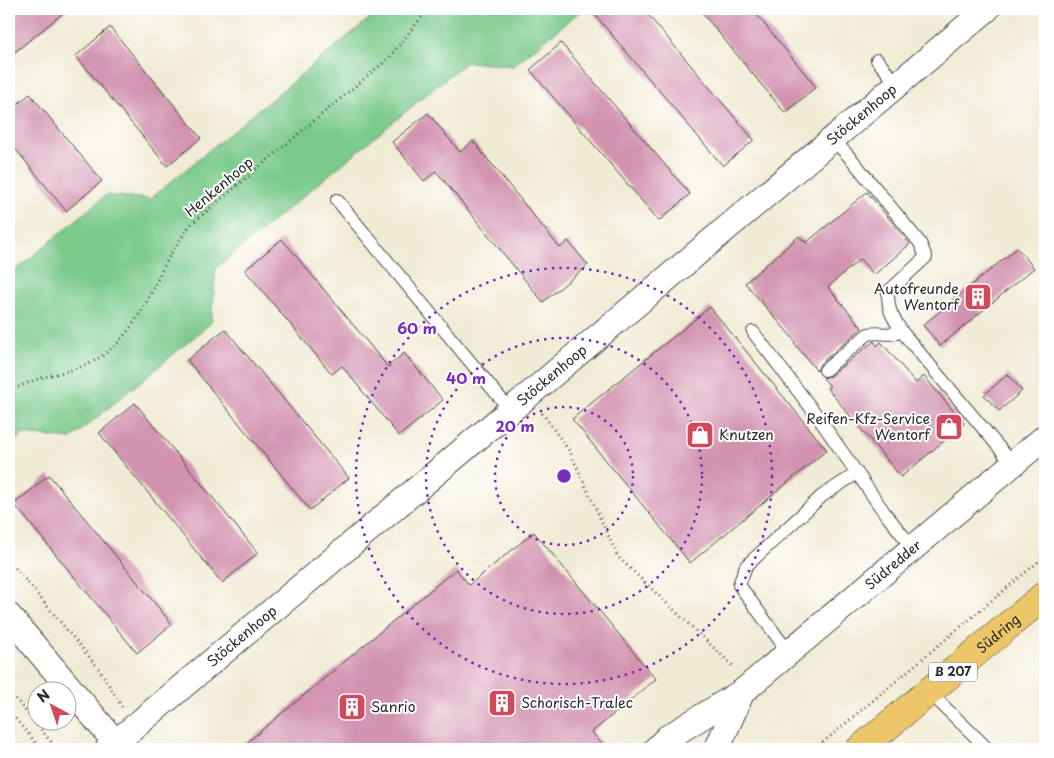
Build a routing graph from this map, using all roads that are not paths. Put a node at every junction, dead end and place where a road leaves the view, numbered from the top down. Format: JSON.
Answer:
{"nodes":[{"id":1,"x":986,"y":9,"type":"edge"},
{"id":2,"x":877,"y":60,"type":"dead end"},
{"id":3,"x":897,"y":84,"type":"junction"},
{"id":4,"x":832,"y":138,"type":"junction"},
{"id":5,"x":337,"y":200,"type":"dead end"},
{"id":6,"x":901,"y":331,"type":"junction"},
{"id":7,"x":753,"y":332,"type":"dead end"},
{"id":8,"x":825,"y":370,"type":"dead end"},
{"id":9,"x":519,"y":402,"type":"junction"},
{"id":10,"x":1045,"y":437,"type":"edge"},
{"id":11,"x":1013,"y":464,"type":"junction"},
{"id":12,"x":857,"y":473,"type":"junction"},
{"id":13,"x":913,"y":548,"type":"junction"},
{"id":14,"x":1045,"y":595,"type":"edge"},
{"id":15,"x":9,"y":616,"type":"edge"},
{"id":16,"x":789,"y":653,"type":"junction"},
{"id":17,"x":742,"y":692,"type":"junction"},
{"id":18,"x":929,"y":692,"type":"junction"},
{"id":19,"x":115,"y":747,"type":"edge"},
{"id":20,"x":656,"y":749,"type":"edge"},
{"id":21,"x":717,"y":749,"type":"edge"},
{"id":22,"x":860,"y":749,"type":"edge"},
{"id":23,"x":988,"y":749,"type":"edge"}],
"edges":[{"from":1,"to":3,"type":"street","name":"Stöckenhoop"},
{"from":2,"to":3,"type":"lane"},
{"from":3,"to":4,"type":"street","name":"Stöckenhoop"},
{"from":4,"to":6,"type":"lane"},
{"from":4,"to":9,"type":"street","name":"Stöckenhoop"},
{"from":5,"to":9,"type":"lane"},
{"from":6,"to":8,"type":"lane"},
{"from":6,"to":11,"type":"lane"},
{"from":7,"to":12,"type":"lane"},
{"from":9,"to":19,"type":"street","name":"Stöckenhoop"},
{"from":10,"to":11,"type":"street","name":"Südredder"},
{"from":11,"to":13,"type":"street","name":"Südredder"},
{"from":12,"to":13,"type":"lane"},
{"from":12,"to":16,"type":"lane"},
{"from":13,"to":16,"type":"street","name":"Südredder"},
{"from":14,"to":18,"type":"main road","name":"Südring","number":"B 207"},
{"from":15,"to":19,"type":"street"},
{"from":16,"to":17,"type":"street","name":"Südredder"},
{"from":17,"to":20,"type":"street","name":"Südredder"},
{"from":17,"to":21,"type":"street","name":"Südredder"},
{"from":18,"to":22,"type":"main road","name":"Südring","number":"B 207"},
{"from":18,"to":23,"type":"lane"}]}
